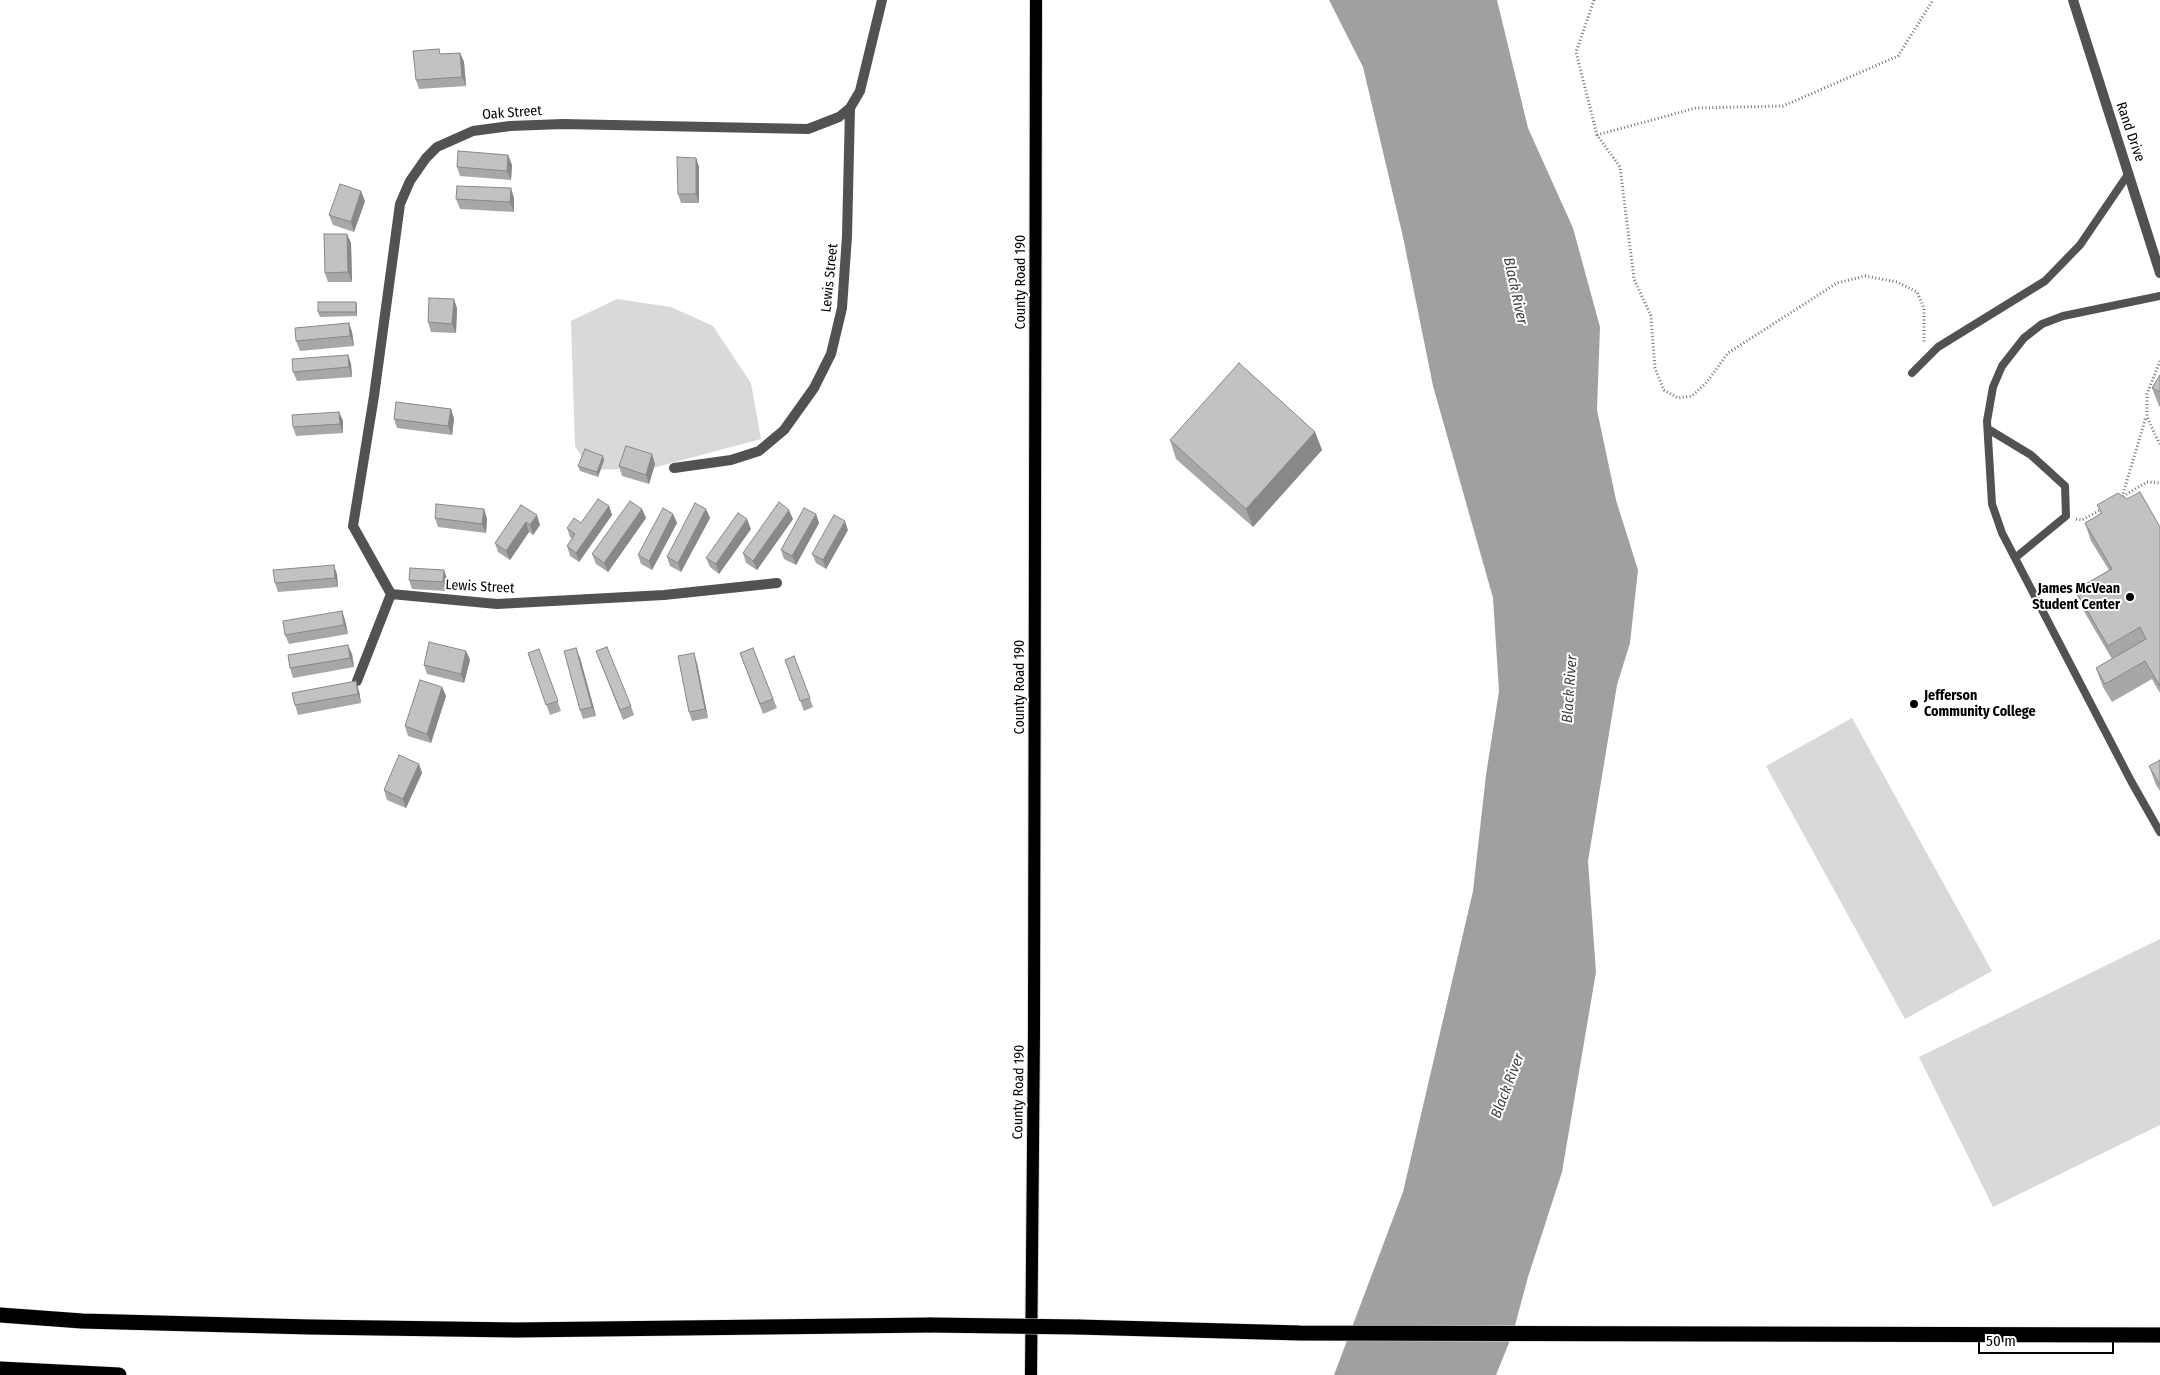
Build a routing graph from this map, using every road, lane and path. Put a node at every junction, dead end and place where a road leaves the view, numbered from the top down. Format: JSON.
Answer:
{"nodes":[{"id":1,"x":882,"y":0,"type":"edge"},
{"id":2,"x":1036,"y":0,"type":"edge"},
{"id":3,"x":1594,"y":0,"type":"edge"},
{"id":4,"x":1933,"y":0,"type":"edge"},
{"id":5,"x":2073,"y":0,"type":"edge"},
{"id":6,"x":850,"y":108,"type":"junction"},
{"id":7,"x":1597,"y":135,"type":"junction"},
{"id":8,"x":2129,"y":173,"type":"junction"},
{"id":9,"x":2160,"y":273,"type":"edge"},
{"id":10,"x":2160,"y":296,"type":"edge"},
{"id":11,"x":1924,"y":361,"type":"junction"},
{"id":12,"x":2160,"y":361,"type":"edge"},
{"id":13,"x":1912,"y":373,"type":"dead end"},
{"id":14,"x":2146,"y":417,"type":"junction"},
{"id":15,"x":1988,"y":429,"type":"junction"},
{"id":16,"x":2160,"y":445,"type":"edge"},
{"id":17,"x":674,"y":468,"type":"dead end"},
{"id":18,"x":2160,"y":483,"type":"edge"},
{"id":19,"x":2122,"y":497,"type":"junction"},
{"id":20,"x":2114,"y":501,"type":"edge"},
{"id":21,"x":2106,"y":506,"type":"edge"},
{"id":22,"x":2066,"y":516,"type":"junction"},
{"id":23,"x":2015,"y":558,"type":"junction"},
{"id":24,"x":777,"y":583,"type":"dead end"},
{"id":25,"x":391,"y":594,"type":"junction"},
{"id":26,"x":357,"y":681,"type":"edge"},
{"id":27,"x":2160,"y":832,"type":"edge"},
{"id":28,"x":0,"y":1315,"type":"edge"},
{"id":29,"x":2160,"y":1335,"type":"edge"},
{"id":30,"x":0,"y":1370,"type":"edge"},
{"id":31,"x":119,"y":1375,"type":"edge"},
{"id":32,"x":1031,"y":1375,"type":"edge"}],
"edges":[{"from":1,"to":6,"type":"street","name":"Lewis Street"},
{"from":2,"to":32,"type":"main road","name":"County Road 190"},
{"from":3,"to":7,"type":"path"},
{"from":4,"to":7,"type":"path"},
{"from":5,"to":8,"type":"street","name":"Rand Drive"},
{"from":6,"to":17,"type":"street","name":"Lewis Street"},
{"from":6,"to":25,"type":"street","name":"Oak Street"},
{"from":7,"to":11,"type":"path"},
{"from":8,"to":9,"type":"street","name":"Rand Drive"},
{"from":8,"to":11,"type":"lane"},
{"from":10,"to":15,"type":"lane"},
{"from":11,"to":13,"type":"lane"},
{"from":12,"to":14,"type":"path"},
{"from":14,"to":16,"type":"path"},
{"from":14,"to":19,"type":"path"},
{"from":15,"to":22,"type":"lane"},
{"from":15,"to":23,"type":"lane"},
{"from":18,"to":19,"type":"path"},
{"from":19,"to":20,"type":"path"},
{"from":21,"to":22,"type":"path"},
{"from":22,"to":23,"type":"lane"},
{"from":23,"to":27,"type":"lane"},
{"from":24,"to":25,"type":"street","name":"Lewis Street"},
{"from":25,"to":26,"type":"street"},
{"from":28,"to":29,"type":"highway","bridge":true},
{"from":30,"to":31,"type":"highway"}]}
